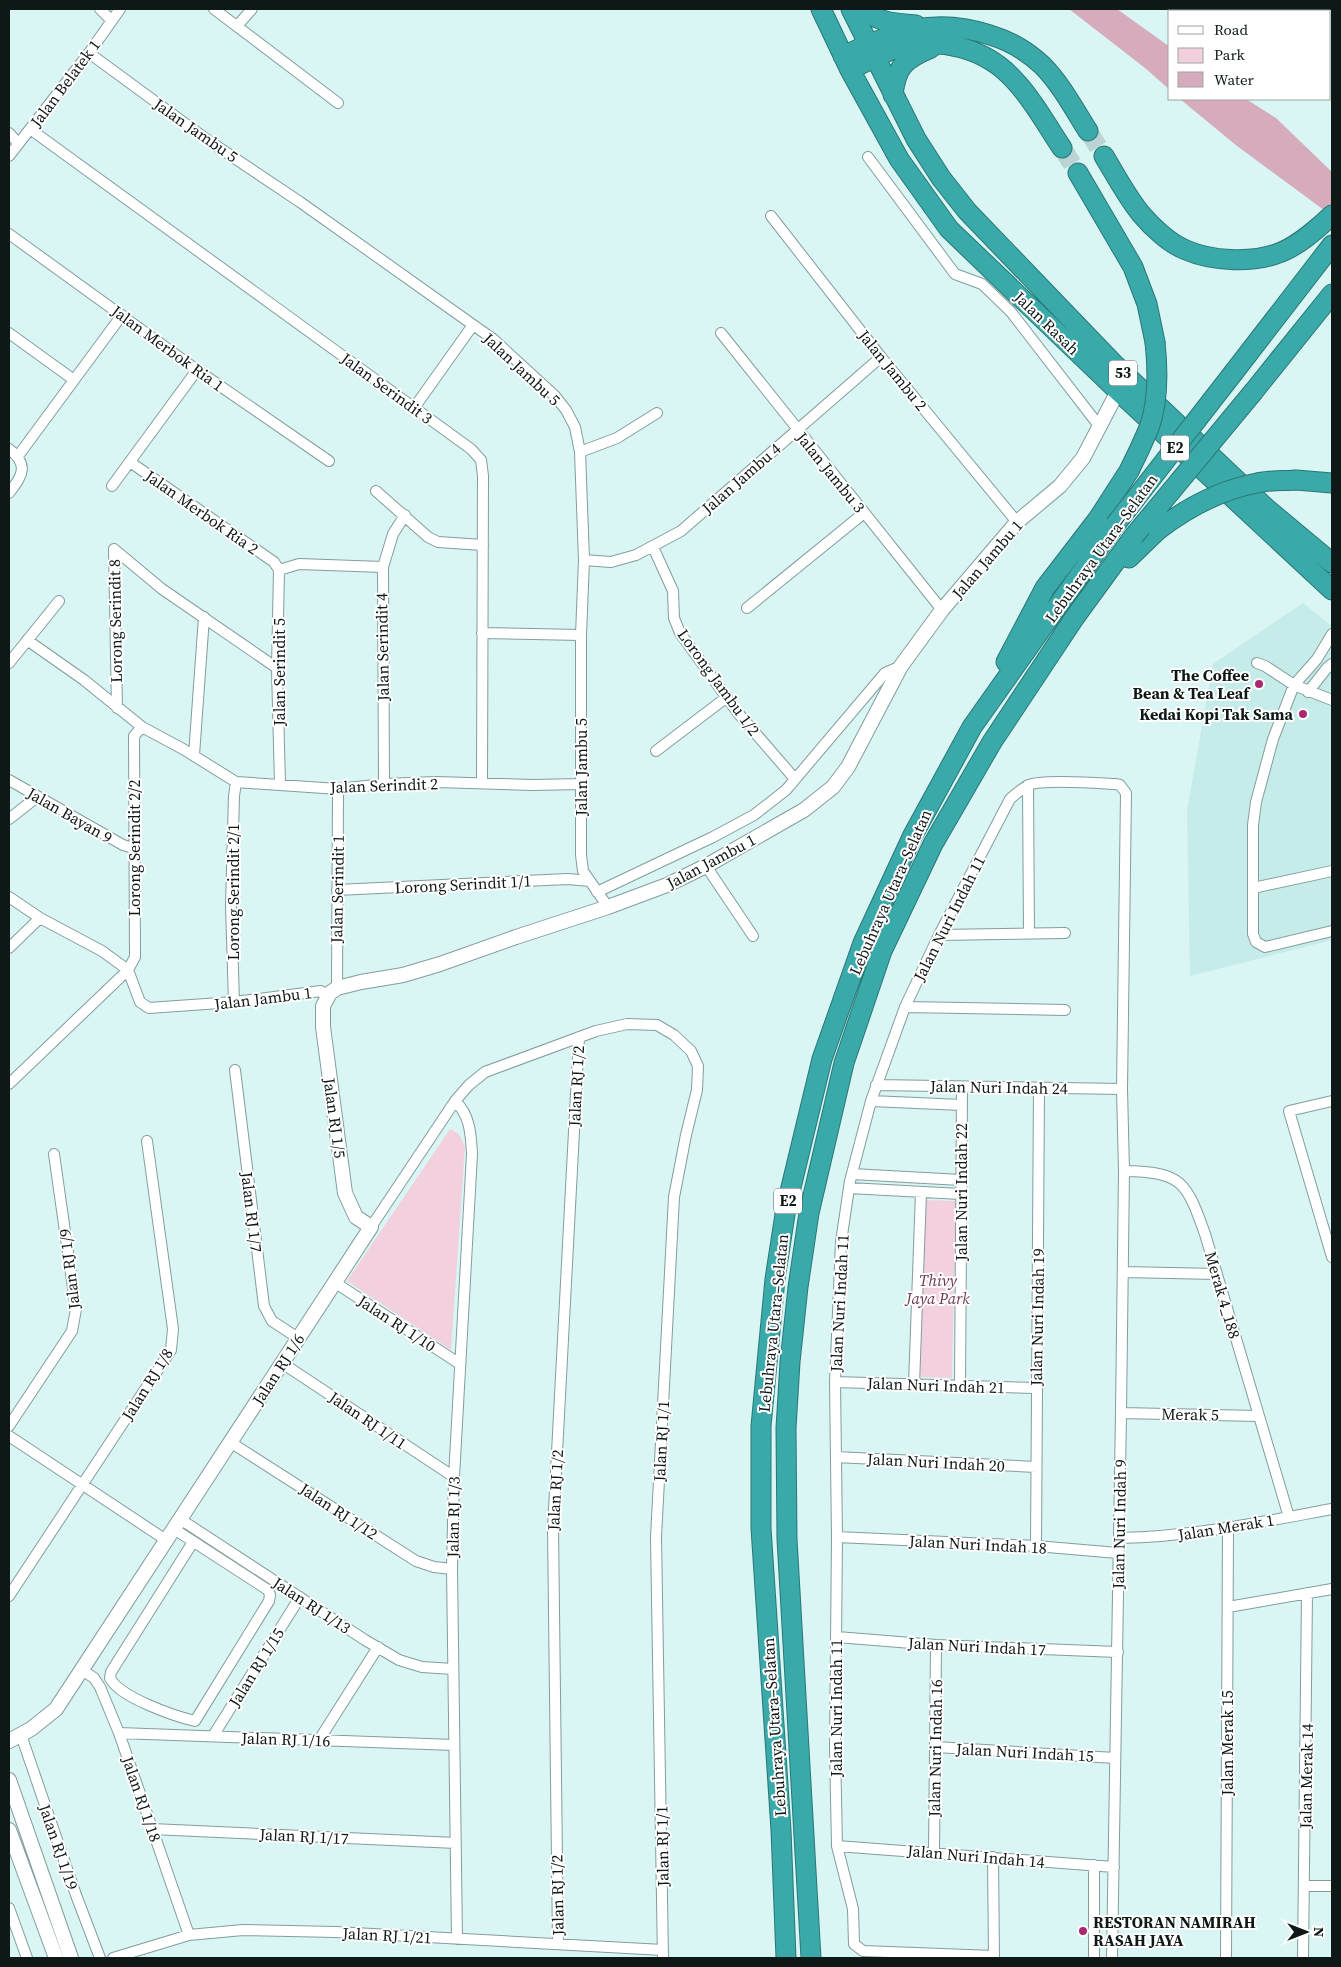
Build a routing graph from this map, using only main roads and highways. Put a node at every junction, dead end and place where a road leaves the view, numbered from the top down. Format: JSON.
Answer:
{"nodes":[{"id":1,"x":821,"y":9,"type":"edge"},
{"id":2,"x":851,"y":9,"type":"edge"},
{"id":3,"x":864,"y":9,"type":"edge"},
{"id":4,"x":927,"y":26,"type":"junction"},
{"id":5,"x":941,"y":44,"type":"junction"},
{"id":6,"x":873,"y":51,"type":"junction"},
{"id":7,"x":847,"y":63,"type":"junction"},
{"id":8,"x":893,"y":95,"type":"junction"},
{"id":9,"x":1088,"y":131,"type":"tunnel mouth"},
{"id":10,"x":1062,"y":148,"type":"tunnel mouth"},
{"id":11,"x":1104,"y":156,"type":"tunnel mouth"},
{"id":12,"x":1078,"y":173,"type":"tunnel mouth"},
{"id":13,"x":1328,"y":219,"type":"edge"},
{"id":14,"x":1332,"y":245,"type":"edge"},
{"id":15,"x":1332,"y":294,"type":"edge"},
{"id":16,"x":1332,"y":483,"type":"edge"},
{"id":17,"x":1332,"y":563,"type":"edge"},
{"id":18,"x":1332,"y":590,"type":"edge"},
{"id":19,"x":1075,"y":617,"type":"junction"},
{"id":20,"x":972,"y":727,"type":"junction"},
{"id":21,"x":786,"y":1958,"type":"edge"},
{"id":22,"x":811,"y":1958,"type":"edge"}],
"edges":[{"from":1,"to":7,"type":"highway","name":"Jalan Rasah","number":"53"},
{"from":2,"to":6,"type":"highway","name":"Jalan Rasah","number":"53"},
{"from":3,"to":4,"type":"highway"},
{"from":4,"to":6,"type":"highway"},
{"from":4,"to":9,"type":"highway"},
{"from":5,"to":6,"type":"highway"},
{"from":5,"to":8,"type":"highway"},
{"from":5,"to":10,"type":"highway"},
{"from":6,"to":7,"type":"highway"},
{"from":6,"to":8,"type":"highway","name":"Jalan Rasah","number":"53"},
{"from":7,"to":18,"type":"highway","name":"Jalan Rasah","number":"53"},
{"from":8,"to":17,"type":"highway","name":"Jalan Rasah","number":"53"},
{"from":11,"to":13,"type":"highway"},
{"from":12,"to":20,"type":"highway","bridge":true},
{"from":14,"to":20,"type":"highway","name":"Lebuhraya Utara–Selatan","number":"E2","bridge":true},
{"from":15,"to":19,"type":"highway","name":"Lebuhraya Utara–Selatan","number":"E2","bridge":true},
{"from":16,"to":19,"type":"highway","bridge":true},
{"from":19,"to":22,"type":"highway","name":"Lebuhraya Utara–Selatan","number":"E2"},
{"from":20,"to":21,"type":"highway","name":"Lebuhraya Utara–Selatan","number":"E2"}]}
